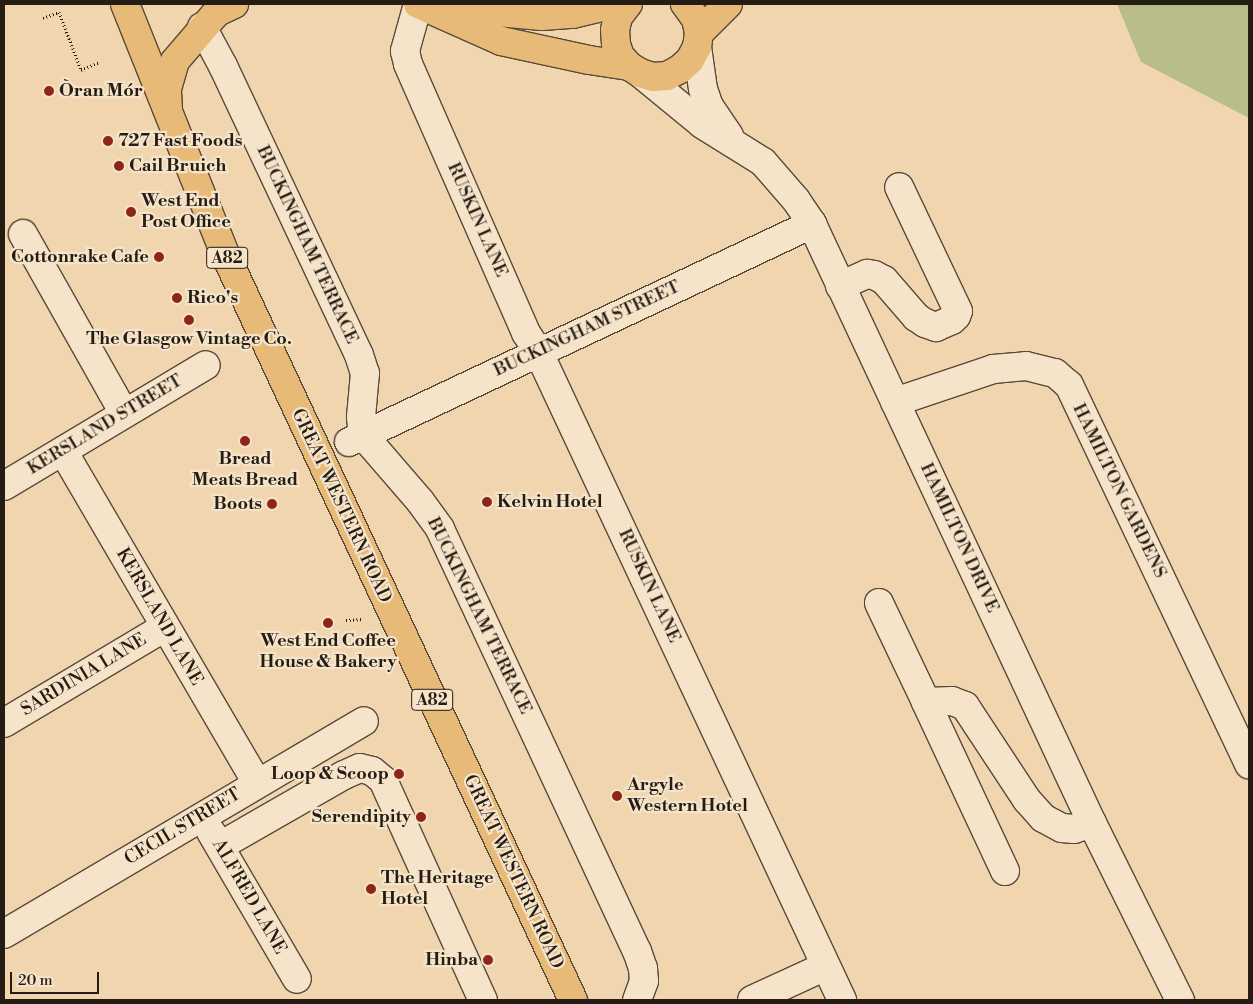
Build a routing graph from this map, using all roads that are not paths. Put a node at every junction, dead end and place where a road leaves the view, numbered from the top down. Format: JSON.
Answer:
{"nodes":[{"id":1,"x":125,"y":4,"type":"edge"},
{"id":2,"x":234,"y":4,"type":"edge"},
{"id":3,"x":417,"y":4,"type":"edge"},
{"id":4,"x":614,"y":4,"type":"edge"},
{"id":5,"x":628,"y":4,"type":"edge"},
{"id":6,"x":685,"y":4,"type":"edge"},
{"id":7,"x":728,"y":4,"type":"edge"},
{"id":8,"x":202,"y":27,"type":"junction"},
{"id":9,"x":698,"y":40,"type":"junction"},
{"id":10,"x":635,"y":70,"type":"junction"},
{"id":11,"x":168,"y":115,"type":"junction"},
{"id":12,"x":741,"y":150,"type":"junction"},
{"id":13,"x":899,"y":187,"type":"dead end"},
{"id":14,"x":812,"y":224,"type":"junction"},
{"id":15,"x":23,"y":234,"type":"dead end"},
{"id":16,"x":840,"y":286,"type":"junction"},
{"id":17,"x":538,"y":351,"type":"junction"},
{"id":18,"x":206,"y":365,"type":"dead end"},
{"id":19,"x":894,"y":402,"type":"junction"},
{"id":20,"x":124,"y":413,"type":"junction"},
{"id":21,"x":356,"y":438,"type":"junction"},
{"id":22,"x":63,"y":451,"type":"junction"},
{"id":23,"x":4,"y":486,"type":"edge"},
{"id":24,"x":879,"y":603,"type":"dead end"},
{"id":25,"x":165,"y":627,"type":"junction"},
{"id":26,"x":926,"y":702,"type":"junction"},
{"id":27,"x":364,"y":721,"type":"dead end"},
{"id":28,"x":4,"y":723,"type":"edge"},
{"id":29,"x":1249,"y":764,"type":"edge"},
{"id":30,"x":257,"y":783,"type":"junction"},
{"id":31,"x":201,"y":816,"type":"junction"},
{"id":32,"x":1092,"y":823,"type":"junction"},
{"id":33,"x":220,"y":846,"type":"junction"},
{"id":34,"x":1005,"y":871,"type":"dead end"},
{"id":35,"x":4,"y":934,"type":"edge"},
{"id":36,"x":826,"y":966,"type":"junction"},
{"id":37,"x":297,"y":979,"type":"dead end"},
{"id":38,"x":483,"y":1000,"type":"edge"},
{"id":39,"x":573,"y":1000,"type":"edge"},
{"id":40,"x":637,"y":1000,"type":"edge"},
{"id":41,"x":752,"y":1000,"type":"edge"},
{"id":42,"x":842,"y":1000,"type":"edge"},
{"id":43,"x":1180,"y":1000,"type":"edge"}],
"edges":[{"from":1,"to":11,"type":"main road","name":"GREAT WESTERN ROAD","number":"A82"},
{"from":2,"to":8,"type":"main road"},
{"from":3,"to":4,"type":"main road"},
{"from":3,"to":10,"type":"main road"},
{"from":3,"to":17,"type":"street","name":"RUSKIN LANE"},
{"from":5,"to":10,"type":"main road"},
{"from":6,"to":9,"type":"main road"},
{"from":7,"to":9,"type":"main road"},
{"from":8,"to":11,"type":"main road"},
{"from":8,"to":21,"type":"street","name":"BUCKINGHAM TERRACE"},
{"from":9,"to":10,"type":"main road"},
{"from":9,"to":12,"type":"street","name":"HAMILTON DRIVE"},
{"from":10,"to":12,"type":"street","name":"HAMILTON DRIVE"},
{"from":11,"to":39,"type":"main road","name":"GREAT WESTERN ROAD","number":"A82"},
{"from":12,"to":14,"type":"street","name":"HAMILTON DRIVE"},
{"from":13,"to":16,"type":"street"},
{"from":14,"to":16,"type":"street","name":"HAMILTON DRIVE"},
{"from":14,"to":17,"type":"street","name":"BUCKINGHAM STREET"},
{"from":15,"to":20,"type":"street"},
{"from":16,"to":19,"type":"street","name":"HAMILTON DRIVE"},
{"from":17,"to":21,"type":"street","name":"BUCKINGHAM STREET"},
{"from":17,"to":36,"type":"street","name":"RUSKIN LANE"},
{"from":18,"to":20,"type":"street","name":"KERSLAND STREET"},
{"from":19,"to":29,"type":"street","name":"HAMILTON GARDENS"},
{"from":19,"to":32,"type":"street","name":"HAMILTON DRIVE"},
{"from":20,"to":22,"type":"street","name":"KERSLAND STREET"},
{"from":21,"to":40,"type":"street","name":"BUCKINGHAM TERRACE"},
{"from":22,"to":23,"type":"street","name":"KERSLAND STREET"},
{"from":22,"to":25,"type":"street","name":"KERSLAND LANE"},
{"from":24,"to":26,"type":"street"},
{"from":25,"to":28,"type":"street","name":"SARDINIA LANE"},
{"from":25,"to":30,"type":"street","name":"KERSLAND LANE"},
{"from":26,"to":32,"type":"street"},
{"from":26,"to":34,"type":"street"},
{"from":27,"to":30,"type":"street","name":"CECIL STREET"},
{"from":30,"to":31,"type":"street","name":"CECIL STREET"},
{"from":31,"to":33,"type":"street","name":"ALFRED LANE"},
{"from":31,"to":35,"type":"street","name":"CECIL STREET"},
{"from":32,"to":43,"type":"street","name":"HAMILTON DRIVE"},
{"from":33,"to":37,"type":"street","name":"ALFRED LANE"},
{"from":33,"to":38,"type":"street"},
{"from":36,"to":41,"type":"street"},
{"from":36,"to":42,"type":"street","name":"RUSKIN LANE"}]}
